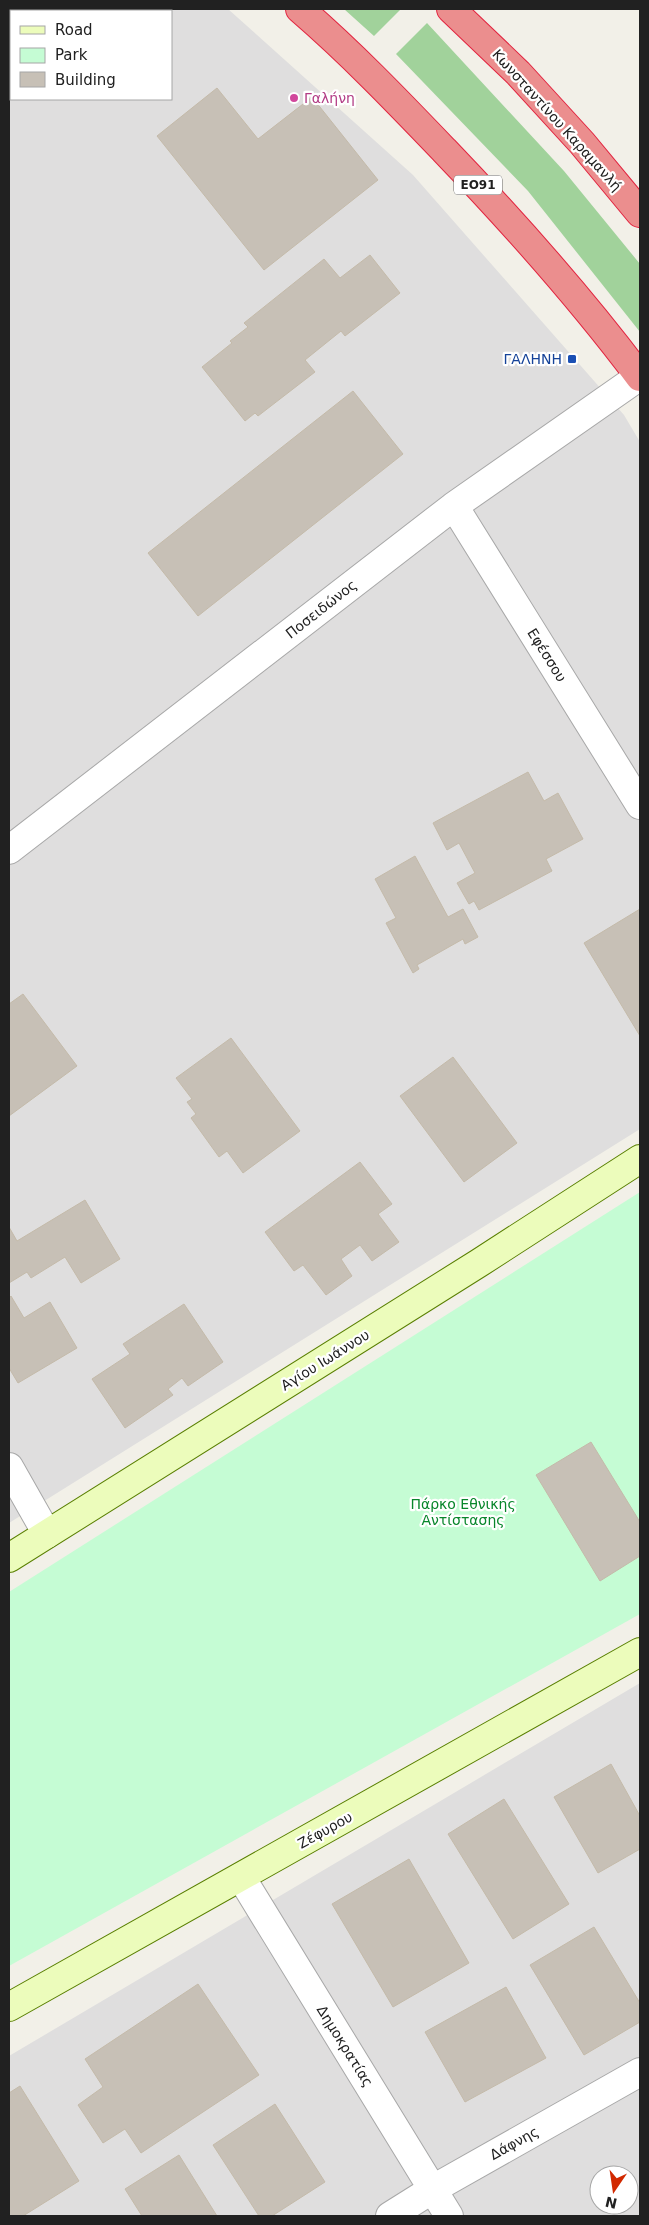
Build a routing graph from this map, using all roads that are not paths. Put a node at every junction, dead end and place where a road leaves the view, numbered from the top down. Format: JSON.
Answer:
{"nodes":[{"id":1,"x":300,"y":9,"type":"edge"},
{"id":2,"x":451,"y":9,"type":"edge"},
{"id":3,"x":640,"y":213,"type":"edge"},
{"id":4,"x":640,"y":376,"type":"edge"},
{"id":5,"x":454,"y":506,"type":"junction"},
{"id":6,"x":640,"y":804,"type":"edge"},
{"id":7,"x":9,"y":850,"type":"edge"},
{"id":8,"x":640,"y":1159,"type":"edge"},
{"id":9,"x":9,"y":1467,"type":"edge"},
{"id":10,"x":47,"y":1534,"type":"junction"},
{"id":11,"x":9,"y":1558,"type":"edge"},
{"id":12,"x":640,"y":1652,"type":"edge"},
{"id":13,"x":241,"y":1877,"type":"junction"},
{"id":14,"x":9,"y":2007,"type":"edge"},
{"id":15,"x":640,"y":2072,"type":"edge"},
{"id":16,"x":433,"y":2189,"type":"junction"},
{"id":17,"x":390,"y":2216,"type":"edge"},
{"id":18,"x":449,"y":2216,"type":"edge"}],
"edges":[{"from":1,"to":4,"type":"highway","number":"ΕΟ91"},
{"from":2,"to":3,"type":"highway","name":"Κωνσταντίνου Καραμανλή"},
{"from":4,"to":5,"type":"street","name":"Ποσειδώνος"},
{"from":5,"to":6,"type":"street","name":"Εφέσσου"},
{"from":5,"to":7,"type":"street","name":"Ποσειδώνος"},
{"from":8,"to":10,"type":"street","name":"Αγίου Ιωάννου"},
{"from":9,"to":10,"type":"street"},
{"from":10,"to":11,"type":"street","name":"Αγίου Ιωάννου"},
{"from":12,"to":13,"type":"street","name":"Ζέφυρου"},
{"from":13,"to":14,"type":"street","name":"Ζέφυρου"},
{"from":13,"to":16,"type":"street","name":"Δημοκρατίας"},
{"from":15,"to":16,"type":"street","name":"Δάφνης"},
{"from":16,"to":17,"type":"street","name":"Δάφνης"},
{"from":16,"to":18,"type":"street","name":"Δημοκρατίας"}]}
